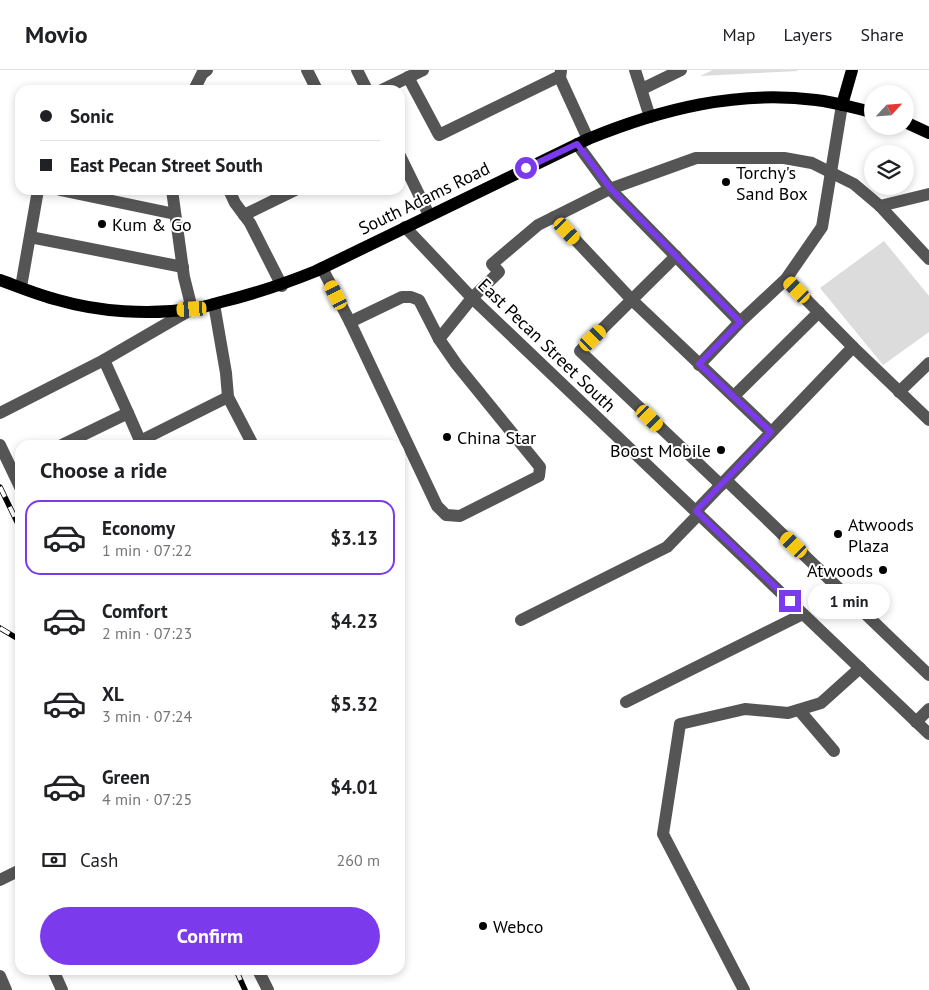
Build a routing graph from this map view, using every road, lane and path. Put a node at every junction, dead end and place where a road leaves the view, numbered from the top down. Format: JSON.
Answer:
{"nodes":[{"id":1,"x":207,"y":70,"type":"edge"},
{"id":2,"x":307,"y":70,"type":"edge"},
{"id":3,"x":357,"y":70,"type":"edge"},
{"id":4,"x":423,"y":70,"type":"edge"},
{"id":5,"x":635,"y":70,"type":"edge"},
{"id":6,"x":681,"y":70,"type":"edge"},
{"id":7,"x":852,"y":70,"type":"edge"},
{"id":8,"x":561,"y":73,"type":"edge"},
{"id":9,"x":408,"y":77,"type":"junction"},
{"id":10,"x":196,"y":85,"type":"edge"},
{"id":11,"x":314,"y":85,"type":"edge"},
{"id":12,"x":364,"y":85,"type":"edge"},
{"id":13,"x":392,"y":85,"type":"edge"},
{"id":14,"x":642,"y":89,"type":"junction"},
{"id":15,"x":842,"y":105,"type":"junction"},
{"id":16,"x":864,"y":110,"type":"edge"},
{"id":17,"x":650,"y":116,"type":"junction"},
{"id":18,"x":914,"y":126,"type":"edge"},
{"id":19,"x":929,"y":133,"type":"edge"},
{"id":20,"x":582,"y":141,"type":"junction"},
{"id":21,"x":405,"y":166,"type":"edge"},
{"id":22,"x":831,"y":172,"type":"junction"},
{"id":23,"x":610,"y":188,"type":"junction"},
{"id":24,"x":929,"y":194,"type":"edge"},
{"id":25,"x":37,"y":195,"type":"edge"},
{"id":26,"x":84,"y":195,"type":"edge"},
{"id":27,"x":173,"y":195,"type":"edge"},
{"id":28,"x":231,"y":195,"type":"edge"},
{"id":29,"x":285,"y":195,"type":"edge"},
{"id":30,"x":880,"y":206,"type":"junction"},
{"id":31,"x":175,"y":214,"type":"junction"},
{"id":32,"x":244,"y":215,"type":"junction"},
{"id":33,"x":429,"y":215,"type":"junction"},
{"id":34,"x":554,"y":217,"type":"junction"},
{"id":35,"x":405,"y":227,"type":"junction"},
{"id":36,"x":30,"y":237,"type":"junction"},
{"id":37,"x":676,"y":256,"type":"junction"},
{"id":38,"x":929,"y":259,"type":"edge"},
{"id":39,"x":183,"y":267,"type":"junction"},
{"id":40,"x":322,"y":268,"type":"junction"},
{"id":41,"x":786,"y":279,"type":"junction"},
{"id":42,"x":0,"y":280,"type":"edge"},
{"id":43,"x":282,"y":286,"type":"junction"},
{"id":44,"x":21,"y":287,"type":"junction"},
{"id":45,"x":472,"y":298,"type":"junction"},
{"id":46,"x":632,"y":300,"type":"junction"},
{"id":47,"x":214,"y":304,"type":"junction"},
{"id":48,"x":192,"y":309,"type":"junction"},
{"id":49,"x":819,"y":312,"type":"junction"},
{"id":50,"x":350,"y":322,"type":"junction"},
{"id":51,"x":740,"y":322,"type":"junction"},
{"id":52,"x":439,"y":339,"type":"junction"},
{"id":53,"x":853,"y":347,"type":"junction"},
{"id":54,"x":104,"y":360,"type":"junction"},
{"id":55,"x":929,"y":363,"type":"edge"},
{"id":56,"x":699,"y":364,"type":"junction"},
{"id":57,"x":899,"y":392,"type":"junction"},
{"id":58,"x":734,"y":396,"type":"junction"},
{"id":59,"x":228,"y":397,"type":"junction"},
{"id":60,"x":0,"y":413,"type":"edge"},
{"id":61,"x":128,"y":413,"type":"junction"},
{"id":62,"x":929,"y":420,"type":"edge"},
{"id":63,"x":771,"y":432,"type":"junction"},
{"id":64,"x":72,"y":440,"type":"edge"},
{"id":65,"x":140,"y":440,"type":"edge"},
{"id":66,"x":147,"y":440,"type":"edge"},
{"id":67,"x":250,"y":440,"type":"edge"},
{"id":68,"x":0,"y":446,"type":"edge"},
{"id":69,"x":15,"y":477,"type":"edge"},
{"id":70,"x":723,"y":482,"type":"junction"},
{"id":71,"x":697,"y":513,"type":"junction"},
{"id":72,"x":803,"y":614,"type":"junction"},
{"id":73,"x":521,"y":620,"type":"dead end"},
{"id":74,"x":860,"y":668,"type":"junction"},
{"id":75,"x":929,"y":675,"type":"edge"},
{"id":76,"x":626,"y":702,"type":"dead end"},
{"id":77,"x":929,"y":708,"type":"edge"},
{"id":78,"x":799,"y":710,"type":"junction"},
{"id":79,"x":916,"y":722,"type":"junction"},
{"id":80,"x":929,"y":734,"type":"edge"},
{"id":81,"x":834,"y":751,"type":"dead end"},
{"id":82,"x":15,"y":872,"type":"edge"},
{"id":83,"x":0,"y":880,"type":"edge"},
{"id":84,"x":55,"y":975,"type":"edge"},
{"id":85,"x":260,"y":975,"type":"edge"},
{"id":86,"x":0,"y":976,"type":"edge"},
{"id":87,"x":6,"y":990,"type":"edge"},
{"id":88,"x":62,"y":990,"type":"edge"},
{"id":89,"x":268,"y":990,"type":"edge"},
{"id":90,"x":744,"y":990,"type":"edge"}],
"edges":[{"from":1,"to":10,"type":"street"},
{"from":2,"to":11,"type":"street"},
{"from":3,"to":12,"type":"street"},
{"from":4,"to":9,"type":"street"},
{"from":5,"to":14,"type":"street"},
{"from":6,"to":14,"type":"street"},
{"from":7,"to":15,"type":"main road"},
{"from":8,"to":9,"type":"street"},
{"from":8,"to":20,"type":"street"},
{"from":9,"to":13,"type":"street"},
{"from":14,"to":17,"type":"street"},
{"from":15,"to":16,"type":"main road","name":"South Adams Road"},
{"from":15,"to":17,"type":"main road","name":"South Adams Road"},
{"from":15,"to":22,"type":"street"},
{"from":17,"to":20,"type":"main road","name":"South Adams Road"},
{"from":18,"to":19,"type":"main road"},
{"from":20,"to":23,"type":"street"},
{"from":20,"to":33,"type":"main road","name":"South Adams Road"},
{"from":21,"to":33,"type":"street"},
{"from":22,"to":23,"type":"street"},
{"from":22,"to":30,"type":"street"},
{"from":22,"to":41,"type":"street"},
{"from":23,"to":34,"type":"street"},
{"from":23,"to":37,"type":"street"},
{"from":24,"to":30,"type":"street"},
{"from":25,"to":36,"type":"street"},
{"from":26,"to":31,"type":"street"},
{"from":27,"to":31,"type":"street"},
{"from":28,"to":32,"type":"street"},
{"from":29,"to":32,"type":"street"},
{"from":30,"to":38,"type":"street"},
{"from":31,"to":39,"type":"street"},
{"from":32,"to":43,"type":"street"},
{"from":33,"to":35,"type":"main road","name":"South Adams Road"},
{"from":34,"to":45,"type":"street"},
{"from":34,"to":46,"type":"street"},
{"from":35,"to":40,"type":"main road","name":"South Adams Road"},
{"from":35,"to":45,"type":"street","name":"East Pecan Street South"},
{"from":36,"to":39,"type":"street"},
{"from":36,"to":44,"type":"street"},
{"from":37,"to":46,"type":"street"},
{"from":37,"to":51,"type":"street"},
{"from":39,"to":48,"type":"street"},
{"from":40,"to":43,"type":"main road","name":"South Adams Road"},
{"from":40,"to":50,"type":"street"},
{"from":41,"to":49,"type":"street"},
{"from":41,"to":51,"type":"street"},
{"from":42,"to":44,"type":"main road","name":"South Adams Road"},
{"from":43,"to":47,"type":"main road","name":"South Adams Road"},
{"from":44,"to":48,"type":"main road","name":"South Adams Road"},
{"from":45,"to":52,"type":"street"},
{"from":45,"to":71,"type":"street","name":"East Pecan Street South"},
{"from":46,"to":56,"type":"street"},
{"from":46,"to":70,"type":"street"},
{"from":47,"to":48,"type":"main road","name":"South Adams Road"},
{"from":47,"to":59,"type":"street"},
{"from":48,"to":54,"type":"street","name":"South Adams Road"},
{"from":49,"to":53,"type":"street"},
{"from":49,"to":58,"type":"street"},
{"from":50,"to":52,"type":"street"},
{"from":50,"to":52,"type":"street"},
{"from":51,"to":56,"type":"street"},
{"from":53,"to":57,"type":"street"},
{"from":53,"to":63,"type":"street"},
{"from":54,"to":60,"type":"street","name":"South Adams Road"},
{"from":54,"to":61,"type":"street"},
{"from":55,"to":57,"type":"street"},
{"from":56,"to":58,"type":"street"},
{"from":57,"to":62,"type":"street"},
{"from":58,"to":63,"type":"street"},
{"from":59,"to":66,"type":"street"},
{"from":59,"to":67,"type":"street"},
{"from":61,"to":64,"type":"street"},
{"from":61,"to":65,"type":"street"},
{"from":63,"to":70,"type":"street"},
{"from":68,"to":69,"type":"street"},
{"from":70,"to":71,"type":"street"},
{"from":70,"to":75,"type":"street"},
{"from":71,"to":72,"type":"street","name":"East Pecan Street South"},
{"from":71,"to":73,"type":"street"},
{"from":72,"to":74,"type":"street","name":"East Pecan Street South"},
{"from":72,"to":76,"type":"street"},
{"from":74,"to":78,"type":"street"},
{"from":74,"to":79,"type":"street","name":"East Pecan Street South"},
{"from":77,"to":79,"type":"street"},
{"from":78,"to":81,"type":"street"},
{"from":78,"to":90,"type":"street"},
{"from":79,"to":80,"type":"street","name":"East Pecan Street South"},
{"from":82,"to":83,"type":"street"},
{"from":84,"to":88,"type":"street"},
{"from":85,"to":89,"type":"street"},
{"from":86,"to":87,"type":"street"}]}
